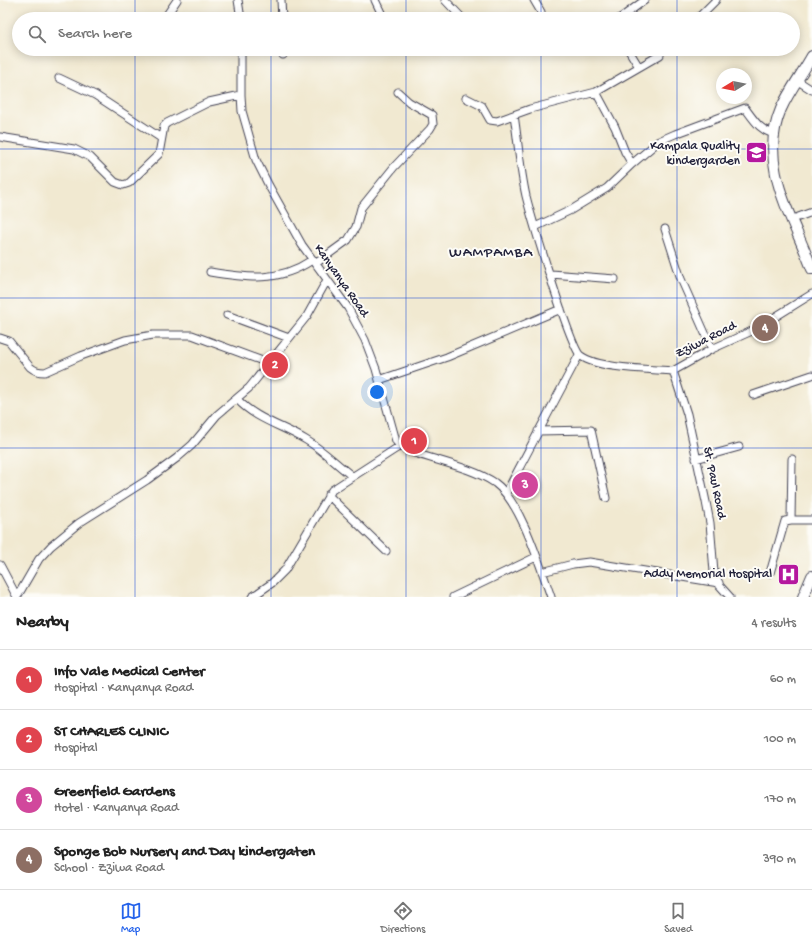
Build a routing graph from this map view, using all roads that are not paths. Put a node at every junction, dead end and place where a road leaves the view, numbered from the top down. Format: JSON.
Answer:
{"nodes":[{"id":1,"x":178,"y":0,"type":"edge"},
{"id":2,"x":238,"y":0,"type":"edge"},
{"id":3,"x":281,"y":0,"type":"edge"},
{"id":4,"x":375,"y":0,"type":"edge"},
{"id":5,"x":445,"y":0,"type":"edge"},
{"id":6,"x":534,"y":0,"type":"edge"},
{"id":7,"x":646,"y":0,"type":"edge"},
{"id":8,"x":716,"y":0,"type":"edge"},
{"id":9,"x":169,"y":12,"type":"edge"},
{"id":10,"x":240,"y":12,"type":"edge"},
{"id":11,"x":282,"y":12,"type":"edge"},
{"id":12,"x":381,"y":12,"type":"edge"},
{"id":13,"x":456,"y":12,"type":"edge"},
{"id":14,"x":541,"y":12,"type":"dead end"},
{"id":15,"x":629,"y":12,"type":"edge"},
{"id":16,"x":704,"y":12,"type":"edge"},
{"id":17,"x":241,"y":56,"type":"edge"},
{"id":18,"x":632,"y":56,"type":"edge"},
{"id":19,"x":658,"y":56,"type":"edge"},
{"id":20,"x":812,"y":56,"type":"edge"},
{"id":21,"x":639,"y":67,"type":"junction"},
{"id":22,"x":59,"y":78,"type":"dead end"},
{"id":23,"x":798,"y":81,"type":"junction"},
{"id":24,"x":812,"y":90,"type":"edge"},
{"id":25,"x":398,"y":92,"type":"dead end"},
{"id":26,"x":596,"y":92,"type":"junction"},
{"id":27,"x":241,"y":95,"type":"junction"},
{"id":28,"x":466,"y":98,"type":"dead end"},
{"id":29,"x":514,"y":115,"type":"junction"},
{"id":30,"x":775,"y":134,"type":"junction"},
{"id":31,"x":0,"y":137,"type":"edge"},
{"id":32,"x":161,"y":138,"type":"junction"},
{"id":33,"x":632,"y":164,"type":"junction"},
{"id":34,"x":812,"y":212,"type":"edge"},
{"id":35,"x":793,"y":219,"type":"junction"},
{"id":36,"x":535,"y":227,"type":"junction"},
{"id":37,"x":665,"y":229,"type":"dead end"},
{"id":38,"x":314,"y":262,"type":"junction"},
{"id":39,"x":812,"y":268,"type":"edge"},
{"id":40,"x":210,"y":272,"type":"dead end"},
{"id":41,"x":550,"y":274,"type":"junction"},
{"id":42,"x":615,"y":279,"type":"dead end"},
{"id":43,"x":327,"y":280,"type":"junction"},
{"id":44,"x":812,"y":294,"type":"edge"},
{"id":45,"x":561,"y":309,"type":"junction"},
{"id":46,"x":227,"y":315,"type":"dead end"},
{"id":47,"x":0,"y":338,"type":"edge"},
{"id":48,"x":289,"y":338,"type":"junction"},
{"id":49,"x":712,"y":349,"type":"junction"},
{"id":50,"x":579,"y":355,"type":"junction"},
{"id":51,"x":268,"y":363,"type":"junction"},
{"id":52,"x":673,"y":371,"type":"junction"},
{"id":53,"x":812,"y":375,"type":"edge"},
{"id":54,"x":379,"y":380,"type":"junction"},
{"id":55,"x":753,"y":395,"type":"dead end"},
{"id":56,"x":237,"y":399,"type":"junction"},
{"id":57,"x":538,"y":431,"type":"junction"},
{"id":58,"x":400,"y":446,"type":"junction"},
{"id":59,"x":739,"y":447,"type":"dead end"},
{"id":60,"x":696,"y":459,"type":"junction"},
{"id":61,"x":792,"y":459,"type":"dead end"},
{"id":62,"x":352,"y":476,"type":"junction"},
{"id":63,"x":506,"y":493,"type":"junction"},
{"id":64,"x":328,"y":495,"type":"junction"},
{"id":65,"x":606,"y":498,"type":"dead end"},
{"id":66,"x":791,"y":520,"type":"junction"},
{"id":67,"x":812,"y":520,"type":"edge"},
{"id":68,"x":386,"y":551,"type":"dead end"},
{"id":69,"x":536,"y":557,"type":"junction"},
{"id":70,"x":0,"y":565,"type":"edge"},
{"id":71,"x":542,"y":572,"type":"junction"},
{"id":72,"x":770,"y":573,"type":"dead end"},
{"id":73,"x":812,"y":576,"type":"edge"},
{"id":74,"x":718,"y":583,"type":"junction"},
{"id":75,"x":17,"y":597,"type":"edge"},
{"id":76,"x":253,"y":597,"type":"edge"},
{"id":77,"x":453,"y":597,"type":"edge"},
{"id":78,"x":551,"y":597,"type":"edge"},
{"id":79,"x":730,"y":597,"type":"edge"},
{"id":80,"x":803,"y":597,"type":"edge"}],
"edges":[{"from":1,"to":9,"type":"street"},
{"from":2,"to":10,"type":"street"},
{"from":3,"to":11,"type":"street"},
{"from":4,"to":12,"type":"street"},
{"from":5,"to":13,"type":"street"},
{"from":6,"to":14,"type":"street"},
{"from":7,"to":15,"type":"street"},
{"from":8,"to":16,"type":"street"},
{"from":17,"to":27,"type":"street","name":"Kanyanya Road"},
{"from":18,"to":21,"type":"street"},
{"from":19,"to":21,"type":"street"},
{"from":20,"to":23,"type":"street"},
{"from":21,"to":26,"type":"street"},
{"from":22,"to":32,"type":"street"},
{"from":23,"to":24,"type":"street"},
{"from":23,"to":30,"type":"street"},
{"from":25,"to":38,"type":"street"},
{"from":26,"to":29,"type":"street"},
{"from":26,"to":33,"type":"street"},
{"from":27,"to":32,"type":"street"},
{"from":27,"to":38,"type":"street","name":"Kanyanya Road"},
{"from":28,"to":29,"type":"street"},
{"from":29,"to":36,"type":"street"},
{"from":30,"to":33,"type":"street"},
{"from":30,"to":35,"type":"street"},
{"from":31,"to":32,"type":"street"},
{"from":33,"to":36,"type":"street"},
{"from":34,"to":35,"type":"street"},
{"from":35,"to":39,"type":"street"},
{"from":36,"to":41,"type":"street"},
{"from":37,"to":49,"type":"street"},
{"from":38,"to":40,"type":"street"},
{"from":38,"to":43,"type":"street","name":"Kanyanya Road"},
{"from":41,"to":42,"type":"street"},
{"from":41,"to":45,"type":"street"},
{"from":43,"to":48,"type":"street"},
{"from":43,"to":54,"type":"street","name":"Kanyanya Road"},
{"from":44,"to":49,"type":"street","name":"Zziwa Road"},
{"from":45,"to":50,"type":"street"},
{"from":45,"to":54,"type":"street"},
{"from":46,"to":48,"type":"street"},
{"from":47,"to":51,"type":"street"},
{"from":48,"to":51,"type":"street"},
{"from":49,"to":52,"type":"street","name":"Zziwa Road"},
{"from":50,"to":52,"type":"street"},
{"from":50,"to":57,"type":"street"},
{"from":51,"to":56,"type":"street"},
{"from":52,"to":60,"type":"street","name":"St. Paul Road"},
{"from":53,"to":55,"type":"street"},
{"from":54,"to":58,"type":"street","name":"Kanyanya Road"},
{"from":56,"to":62,"type":"street"},
{"from":56,"to":75,"type":"street"},
{"from":57,"to":63,"type":"street"},
{"from":57,"to":65,"type":"street"},
{"from":58,"to":62,"type":"street"},
{"from":58,"to":63,"type":"street"},
{"from":59,"to":60,"type":"street"},
{"from":60,"to":74,"type":"street","name":"St. Paul Road"},
{"from":61,"to":66,"type":"street"},
{"from":62,"to":64,"type":"street"},
{"from":63,"to":69,"type":"street"},
{"from":64,"to":68,"type":"street"},
{"from":64,"to":76,"type":"street"},
{"from":66,"to":67,"type":"street"},
{"from":66,"to":72,"type":"street"},
{"from":69,"to":71,"type":"street"},
{"from":69,"to":77,"type":"street"},
{"from":70,"to":75,"type":"street"},
{"from":71,"to":74,"type":"street"},
{"from":71,"to":78,"type":"street"},
{"from":73,"to":80,"type":"street"},
{"from":74,"to":79,"type":"street","name":"St. Paul Road"}]}
